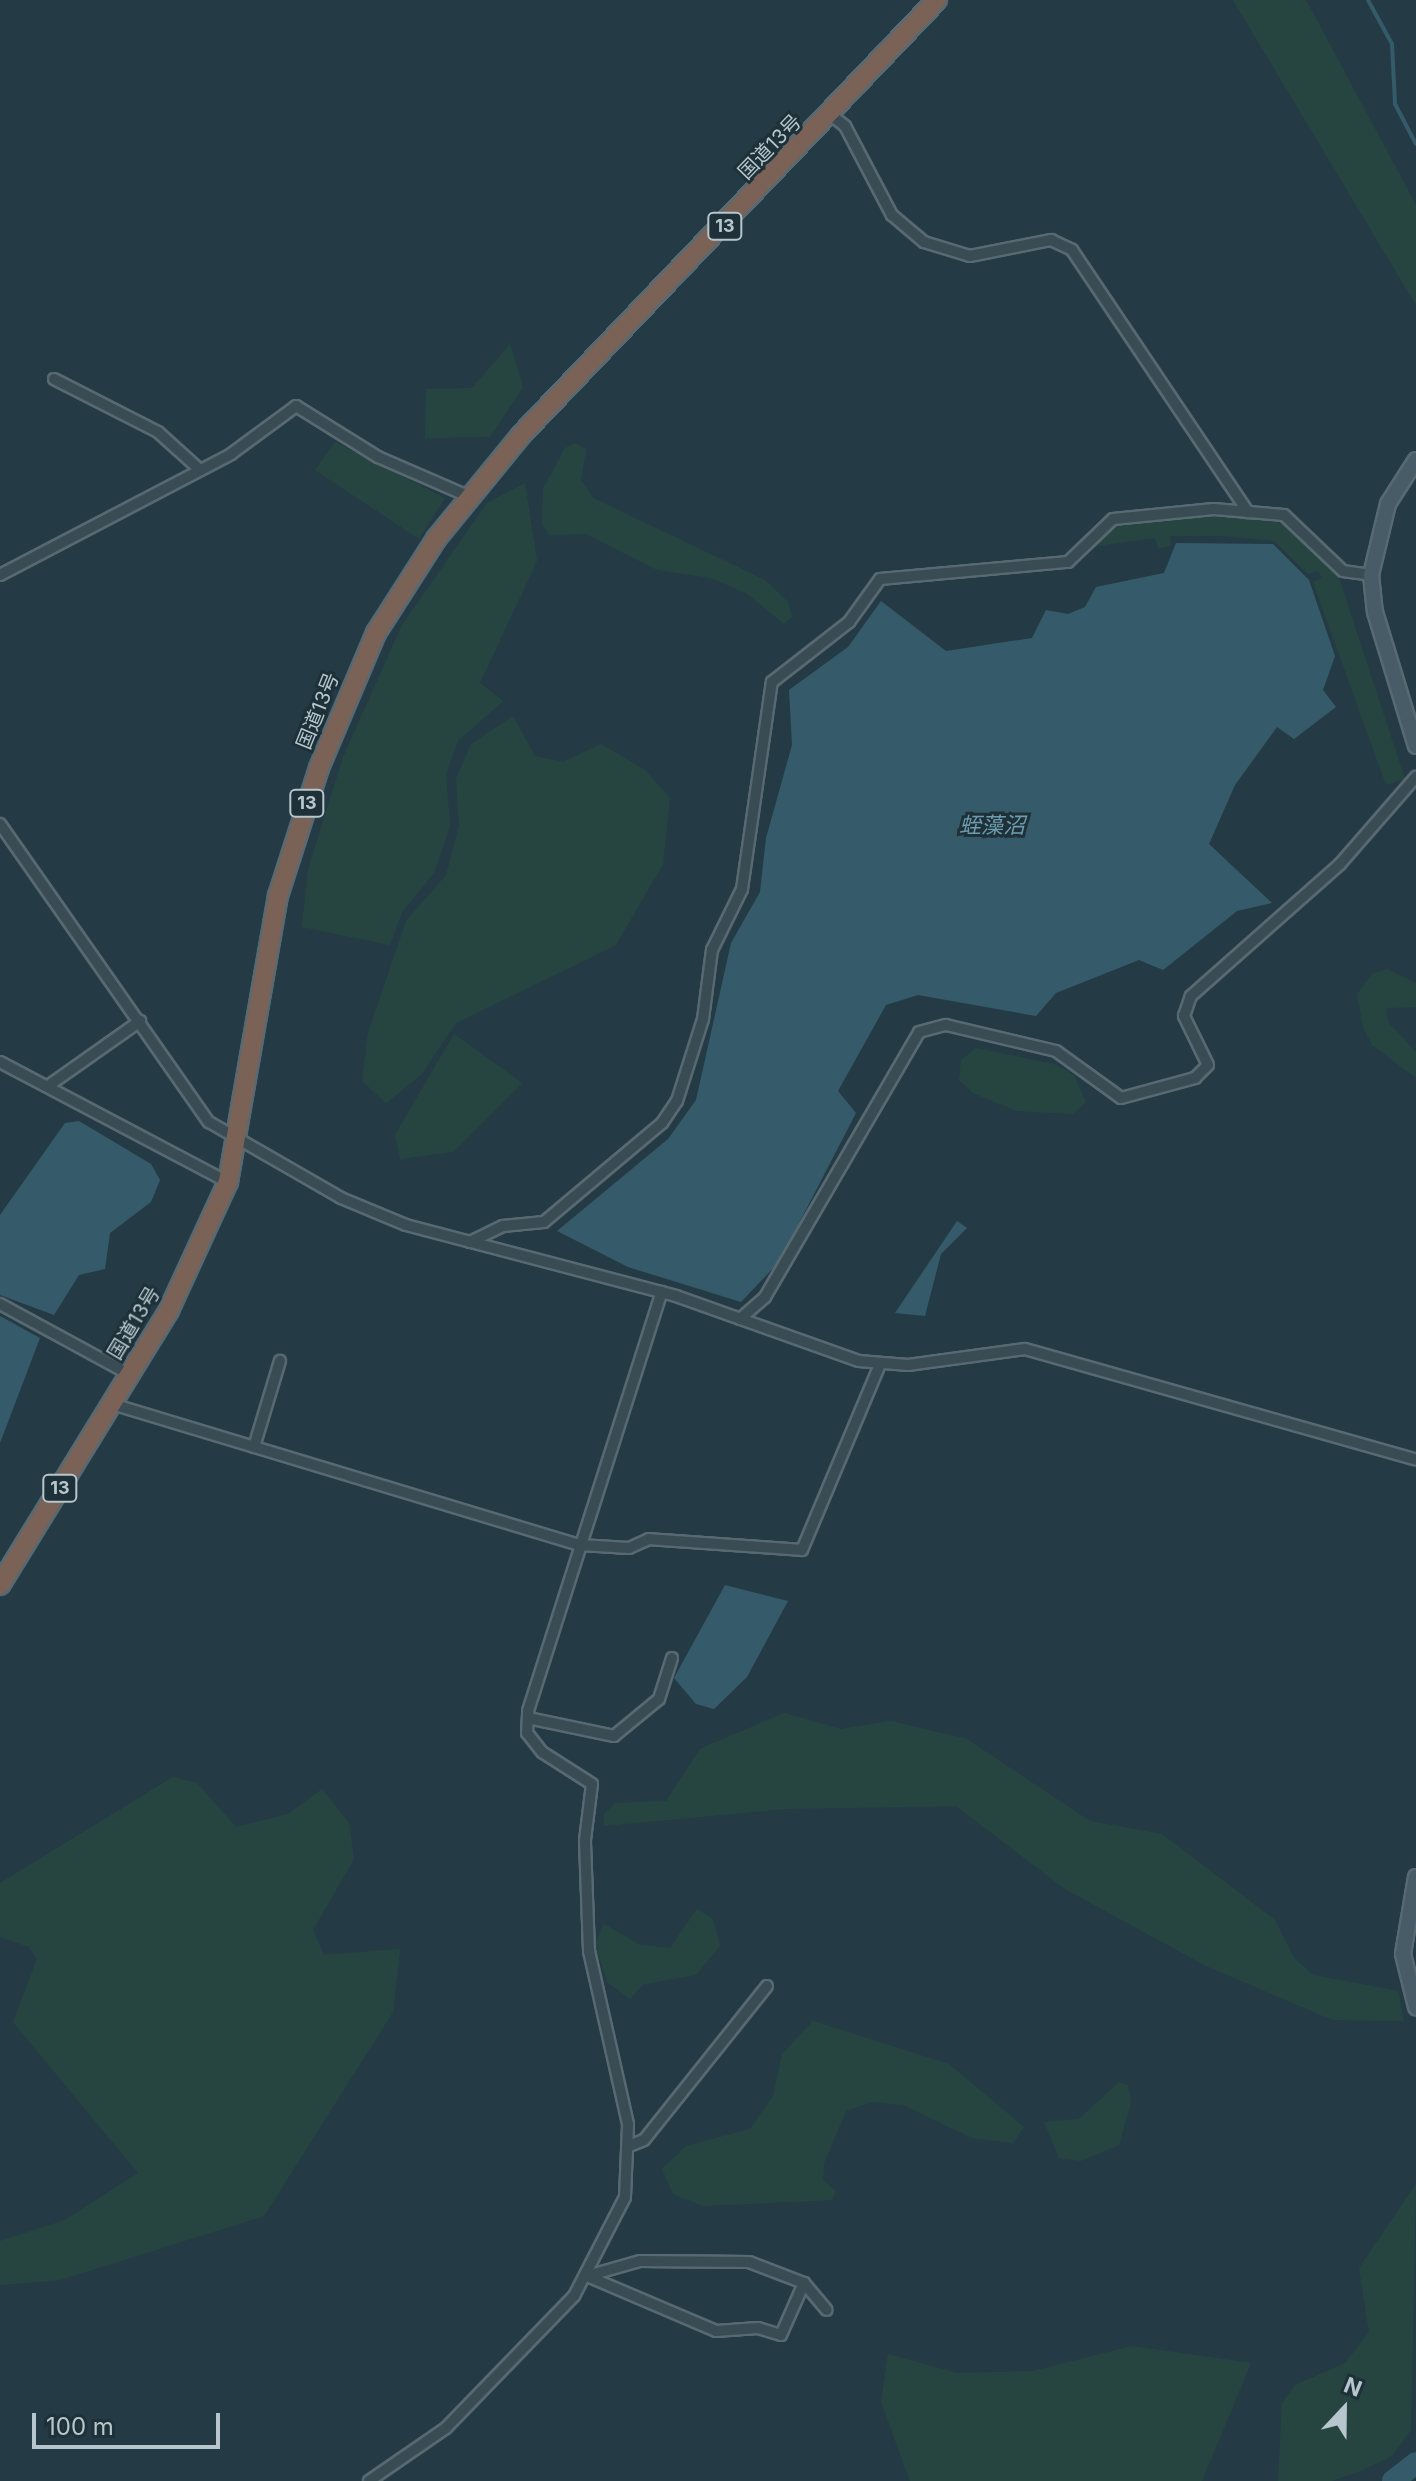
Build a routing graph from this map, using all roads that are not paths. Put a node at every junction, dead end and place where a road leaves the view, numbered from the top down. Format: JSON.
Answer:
{"nodes":[{"id":1,"x":937,"y":0,"type":"edge"},
{"id":2,"x":831,"y":115,"type":"junction"},
{"id":3,"x":54,"y":379,"type":"dead end"},
{"id":4,"x":1416,"y":460,"type":"edge"},
{"id":5,"x":199,"y":469,"type":"junction"},
{"id":6,"x":470,"y":497,"type":"junction"},
{"id":7,"x":1248,"y":512,"type":"junction"},
{"id":8,"x":0,"y":575,"type":"edge"},
{"id":9,"x":1371,"y":575,"type":"junction"},
{"id":10,"x":1416,"y":746,"type":"edge"},
{"id":11,"x":1416,"y":777,"type":"edge"},
{"id":12,"x":0,"y":824,"type":"edge"},
{"id":13,"x":140,"y":1021,"type":"junction"},
{"id":14,"x":0,"y":1062,"type":"edge"},
{"id":15,"x":48,"y":1086,"type":"junction"},
{"id":16,"x":240,"y":1144,"type":"junction"},
{"id":17,"x":228,"y":1182,"type":"junction"},
{"id":18,"x":470,"y":1242,"type":"junction"},
{"id":19,"x":662,"y":1292,"type":"junction"},
{"id":20,"x":0,"y":1304,"type":"edge"},
{"id":21,"x":740,"y":1319,"type":"junction"},
{"id":22,"x":280,"y":1361,"type":"dead end"},
{"id":23,"x":880,"y":1364,"type":"junction"},
{"id":24,"x":129,"y":1374,"type":"junction"},
{"id":25,"x":112,"y":1404,"type":"junction"},
{"id":26,"x":254,"y":1447,"type":"junction"},
{"id":27,"x":1416,"y":1460,"type":"edge"},
{"id":28,"x":580,"y":1545,"type":"junction"},
{"id":29,"x":3,"y":1575,"type":"edge"},
{"id":30,"x":672,"y":1658,"type":"dead end"},
{"id":31,"x":528,"y":1718,"type":"junction"},
{"id":32,"x":1416,"y":1877,"type":"edge"},
{"id":33,"x":767,"y":1986,"type":"dead end"},
{"id":34,"x":1416,"y":2007,"type":"edge"},
{"id":35,"x":629,"y":2146,"type":"junction"},
{"id":36,"x":587,"y":2276,"type":"junction"},
{"id":37,"x":804,"y":2283,"type":"junction"},
{"id":38,"x":827,"y":2310,"type":"dead end"},
{"id":39,"x":369,"y":2481,"type":"edge"}],
"edges":[{"from":1,"to":2,"type":"highway","name":"国道13号","number":"13"},
{"from":2,"to":6,"type":"highway","name":"国道13号","number":"13"},
{"from":2,"to":7,"type":"street"},
{"from":3,"to":5,"type":"street"},
{"from":4,"to":9,"type":"street"},
{"from":5,"to":6,"type":"street"},
{"from":5,"to":8,"type":"street"},
{"from":6,"to":16,"type":"highway","name":"国道13号","number":"13"},
{"from":7,"to":9,"type":"street"},
{"from":7,"to":18,"type":"street"},
{"from":9,"to":10,"type":"street"},
{"from":11,"to":21,"type":"street"},
{"from":12,"to":13,"type":"street"},
{"from":13,"to":15,"type":"street"},
{"from":13,"to":16,"type":"street"},
{"from":14,"to":15,"type":"street"},
{"from":15,"to":17,"type":"street"},
{"from":16,"to":17,"type":"highway","name":"国道13号","number":"13"},
{"from":16,"to":18,"type":"street"},
{"from":17,"to":24,"type":"highway","name":"国道13号","number":"13"},
{"from":18,"to":19,"type":"street"},
{"from":19,"to":21,"type":"street"},
{"from":19,"to":28,"type":"street"},
{"from":20,"to":24,"type":"street"},
{"from":21,"to":23,"type":"street"},
{"from":22,"to":26,"type":"street"},
{"from":23,"to":27,"type":"street"},
{"from":23,"to":28,"type":"street"},
{"from":24,"to":25,"type":"highway","name":"国道13号","number":"13"},
{"from":25,"to":26,"type":"street"},
{"from":25,"to":29,"type":"highway","name":"国道13号","number":"13"},
{"from":26,"to":28,"type":"street"},
{"from":28,"to":31,"type":"street"},
{"from":30,"to":31,"type":"street"},
{"from":31,"to":35,"type":"street"},
{"from":32,"to":34,"type":"street"},
{"from":33,"to":35,"type":"street"},
{"from":35,"to":36,"type":"street"},
{"from":36,"to":37,"type":"street"},
{"from":36,"to":37,"type":"street"},
{"from":36,"to":39,"type":"street"},
{"from":37,"to":38,"type":"street"}]}
